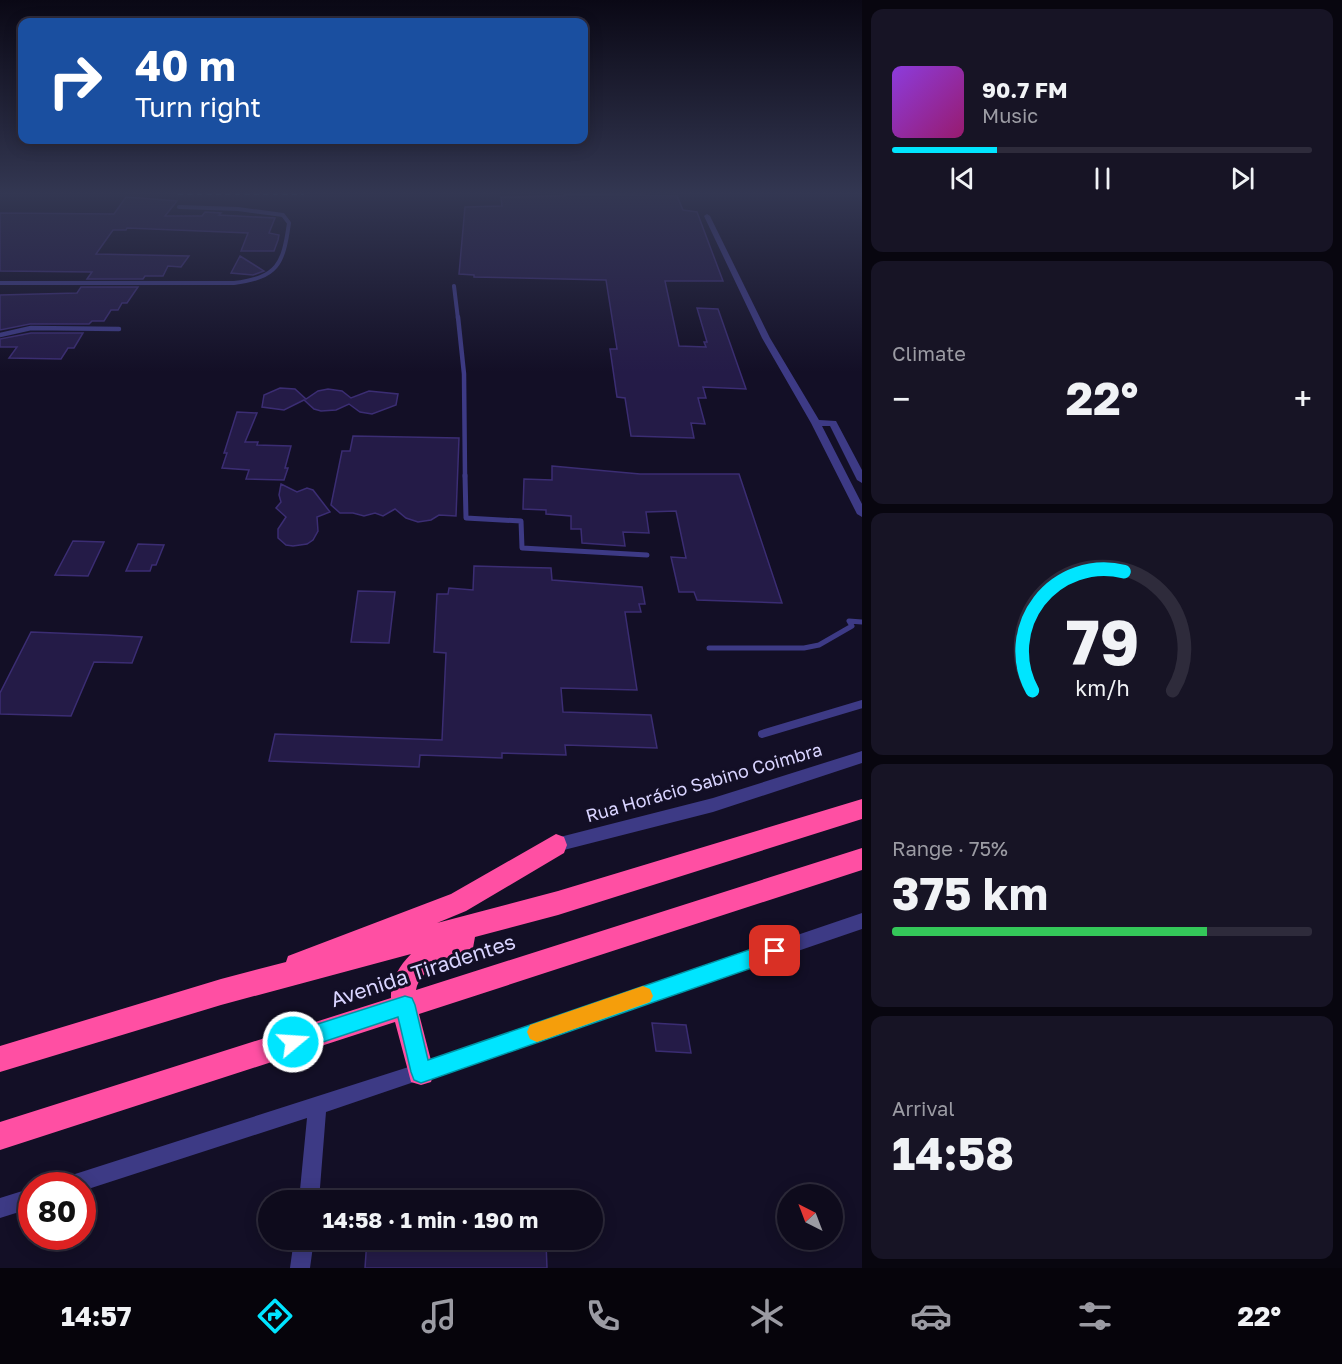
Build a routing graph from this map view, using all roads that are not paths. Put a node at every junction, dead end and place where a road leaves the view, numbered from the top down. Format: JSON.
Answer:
{"nodes":[{"id":1,"x":283,"y":253,"type":"edge"},
{"id":2,"x":724,"y":253,"type":"edge"},
{"id":3,"x":0,"y":284,"type":"edge"},
{"id":4,"x":454,"y":286,"type":"dead end"},
{"id":5,"x":119,"y":329,"type":"dead end"},
{"id":6,"x":0,"y":335,"type":"edge"},
{"id":7,"x":816,"y":423,"type":"junction"},
{"id":8,"x":862,"y":480,"type":"edge"},
{"id":9,"x":862,"y":514,"type":"edge"},
{"id":10,"x":647,"y":555,"type":"dead end"},
{"id":11,"x":862,"y":622,"type":"edge"},
{"id":12,"x":709,"y":648,"type":"dead end"},
{"id":13,"x":862,"y":704,"type":"edge"},
{"id":14,"x":762,"y":734,"type":"dead end"},
{"id":15,"x":862,"y":758,"type":"edge"},
{"id":16,"x":862,"y":809,"type":"edge"},
{"id":17,"x":556,"y":845,"type":"joint"},
{"id":18,"x":862,"y":859,"type":"edge"},
{"id":19,"x":558,"y":903,"type":"junction"},
{"id":20,"x":862,"y":921,"type":"edge"},
{"id":21,"x":259,"y":982,"type":"junction"},
{"id":22,"x":405,"y":1005,"type":"junction"},
{"id":23,"x":0,"y":1059,"type":"edge"},
{"id":24,"x":421,"y":1072,"type":"junction"},
{"id":25,"x":317,"y":1107,"type":"junction"},
{"id":26,"x":0,"y":1136,"type":"edge"},
{"id":27,"x":96,"y":1177,"type":"edge"},
{"id":28,"x":310,"y":1190,"type":"edge"},
{"id":29,"x":18,"y":1202,"type":"edge"},
{"id":30,"x":0,"y":1208,"type":"edge"},
{"id":31,"x":302,"y":1250,"type":"edge"},
{"id":32,"x":300,"y":1268,"type":"edge"}],
"edges":[{"from":1,"to":3,"type":"lane"},
{"from":2,"to":7,"type":"street"},
{"from":4,"to":10,"type":"lane"},
{"from":5,"to":6,"type":"lane"},
{"from":7,"to":8,"type":"street"},
{"from":7,"to":9,"type":"street"},
{"from":11,"to":12,"type":"lane"},
{"from":13,"to":14,"type":"lane"},
{"from":15,"to":17,"type":"street","name":"Rua Horácio Sabino Coimbra"},
{"from":16,"to":19,"type":"highway","name":"Avenida Tiradentes"},
{"from":17,"to":21,"type":"highway"},
{"from":18,"to":22,"type":"highway","name":"Avenida Tiradentes"},
{"from":19,"to":21,"type":"highway","name":"Avenida Tiradentes"},
{"from":19,"to":22,"type":"highway"},
{"from":20,"to":24,"type":"street"},
{"from":21,"to":23,"type":"highway","name":"Avenida Tiradentes"},
{"from":22,"to":24,"type":"highway"},
{"from":22,"to":26,"type":"highway","name":"Avenida Tiradentes"},
{"from":24,"to":25,"type":"street"},
{"from":25,"to":27,"type":"street"},
{"from":25,"to":28,"type":"street"},
{"from":29,"to":30,"type":"street"},
{"from":31,"to":32,"type":"street"}]}
